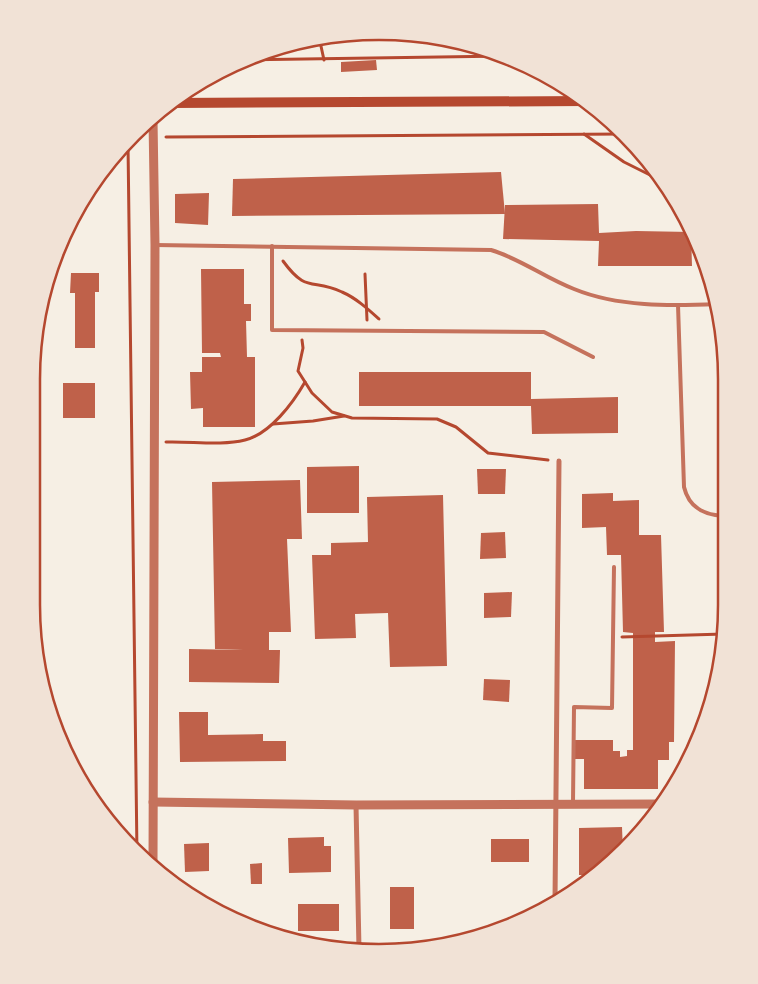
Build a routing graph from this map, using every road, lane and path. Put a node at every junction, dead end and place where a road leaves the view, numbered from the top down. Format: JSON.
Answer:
{"nodes":[{"id":1,"x":321,"y":46,"type":"edge"},
{"id":2,"x":483,"y":57,"type":"edge"},
{"id":3,"x":271,"y":58,"type":"edge"},
{"id":4,"x":324,"y":60,"type":"junction"},
{"id":5,"x":573,"y":101,"type":"edge"},
{"id":6,"x":183,"y":103,"type":"edge"},
{"id":7,"x":153,"y":126,"type":"edge"},
{"id":8,"x":583,"y":134,"type":"junction"},
{"id":9,"x":614,"y":134,"type":"edge"},
{"id":10,"x":154,"y":137,"type":"junction"},
{"id":11,"x":128,"y":151,"type":"edge"},
{"id":12,"x":649,"y":175,"type":"edge"},
{"id":13,"x":155,"y":245,"type":"junction"},
{"id":14,"x":272,"y":246,"type":"junction"},
{"id":15,"x":364,"y":274,"type":"dead end"},
{"id":16,"x":709,"y":304,"type":"edge"},
{"id":17,"x":678,"y":305,"type":"junction"},
{"id":18,"x":366,"y":307,"type":"junction"},
{"id":19,"x":301,"y":330,"type":"junction"},
{"id":20,"x":368,"y":331,"type":"junction"},
{"id":21,"x":399,"y":331,"type":"junction"},
{"id":22,"x":593,"y":357,"type":"dead end"},
{"id":23,"x":305,"y":382,"type":"junction"},
{"id":24,"x":344,"y":416,"type":"junction"},
{"id":25,"x":271,"y":424,"type":"junction"},
{"id":26,"x":154,"y":443,"type":"junction"},
{"id":27,"x":559,"y":461,"type":"joint"},
{"id":28,"x":718,"y":516,"type":"edge"},
{"id":29,"x":614,"y":567,"type":"dead end"},
{"id":30,"x":716,"y":634,"type":"edge"},
{"id":31,"x":613,"y":638,"type":"junction"},
{"id":32,"x":153,"y":802,"type":"junction"},
{"id":33,"x":653,"y":804,"type":"edge"},
{"id":34,"x":356,"y":805,"type":"junction"},
{"id":35,"x":555,"y":806,"type":"junction"},
{"id":36,"x":573,"y":806,"type":"junction"},
{"id":37,"x":137,"y":843,"type":"edge"},
{"id":38,"x":153,"y":858,"type":"edge"},
{"id":39,"x":555,"y":895,"type":"edge"},
{"id":40,"x":358,"y":943,"type":"edge"}],
"edges":[{"from":1,"to":4,"type":"path"},
{"from":2,"to":4,"type":"path"},
{"from":3,"to":4,"type":"path"},
{"from":5,"to":6,"type":"main road"},
{"from":7,"to":10,"type":"street"},
{"from":8,"to":9,"type":"path"},
{"from":8,"to":10,"type":"path"},
{"from":8,"to":12,"type":"path"},
{"from":10,"to":13,"type":"street"},
{"from":11,"to":37,"type":"path"},
{"from":13,"to":14,"type":"lane"},
{"from":13,"to":26,"type":"street"},
{"from":14,"to":17,"type":"lane"},
{"from":14,"to":18,"type":"path"},
{"from":14,"to":19,"type":"lane"},
{"from":15,"to":18,"type":"path"},
{"from":16,"to":17,"type":"lane"},
{"from":17,"to":28,"type":"lane"},
{"from":18,"to":20,"type":"path"},
{"from":18,"to":21,"type":"path"},
{"from":19,"to":20,"type":"lane"},
{"from":19,"to":23,"type":"path"},
{"from":20,"to":21,"type":"lane"},
{"from":21,"to":22,"type":"lane"},
{"from":23,"to":24,"type":"path"},
{"from":23,"to":25,"type":"path"},
{"from":24,"to":25,"type":"path"},
{"from":24,"to":27,"type":"path"},
{"from":25,"to":26,"type":"path"},
{"from":26,"to":32,"type":"street"},
{"from":27,"to":35,"type":"street"},
{"from":29,"to":31,"type":"lane"},
{"from":30,"to":31,"type":"path"},
{"from":31,"to":36,"type":"lane"},
{"from":32,"to":34,"type":"street"},
{"from":32,"to":38,"type":"street"},
{"from":33,"to":36,"type":"street"},
{"from":34,"to":35,"type":"street"},
{"from":34,"to":40,"type":"street"},
{"from":35,"to":36,"type":"street"},
{"from":35,"to":39,"type":"street"}]}
